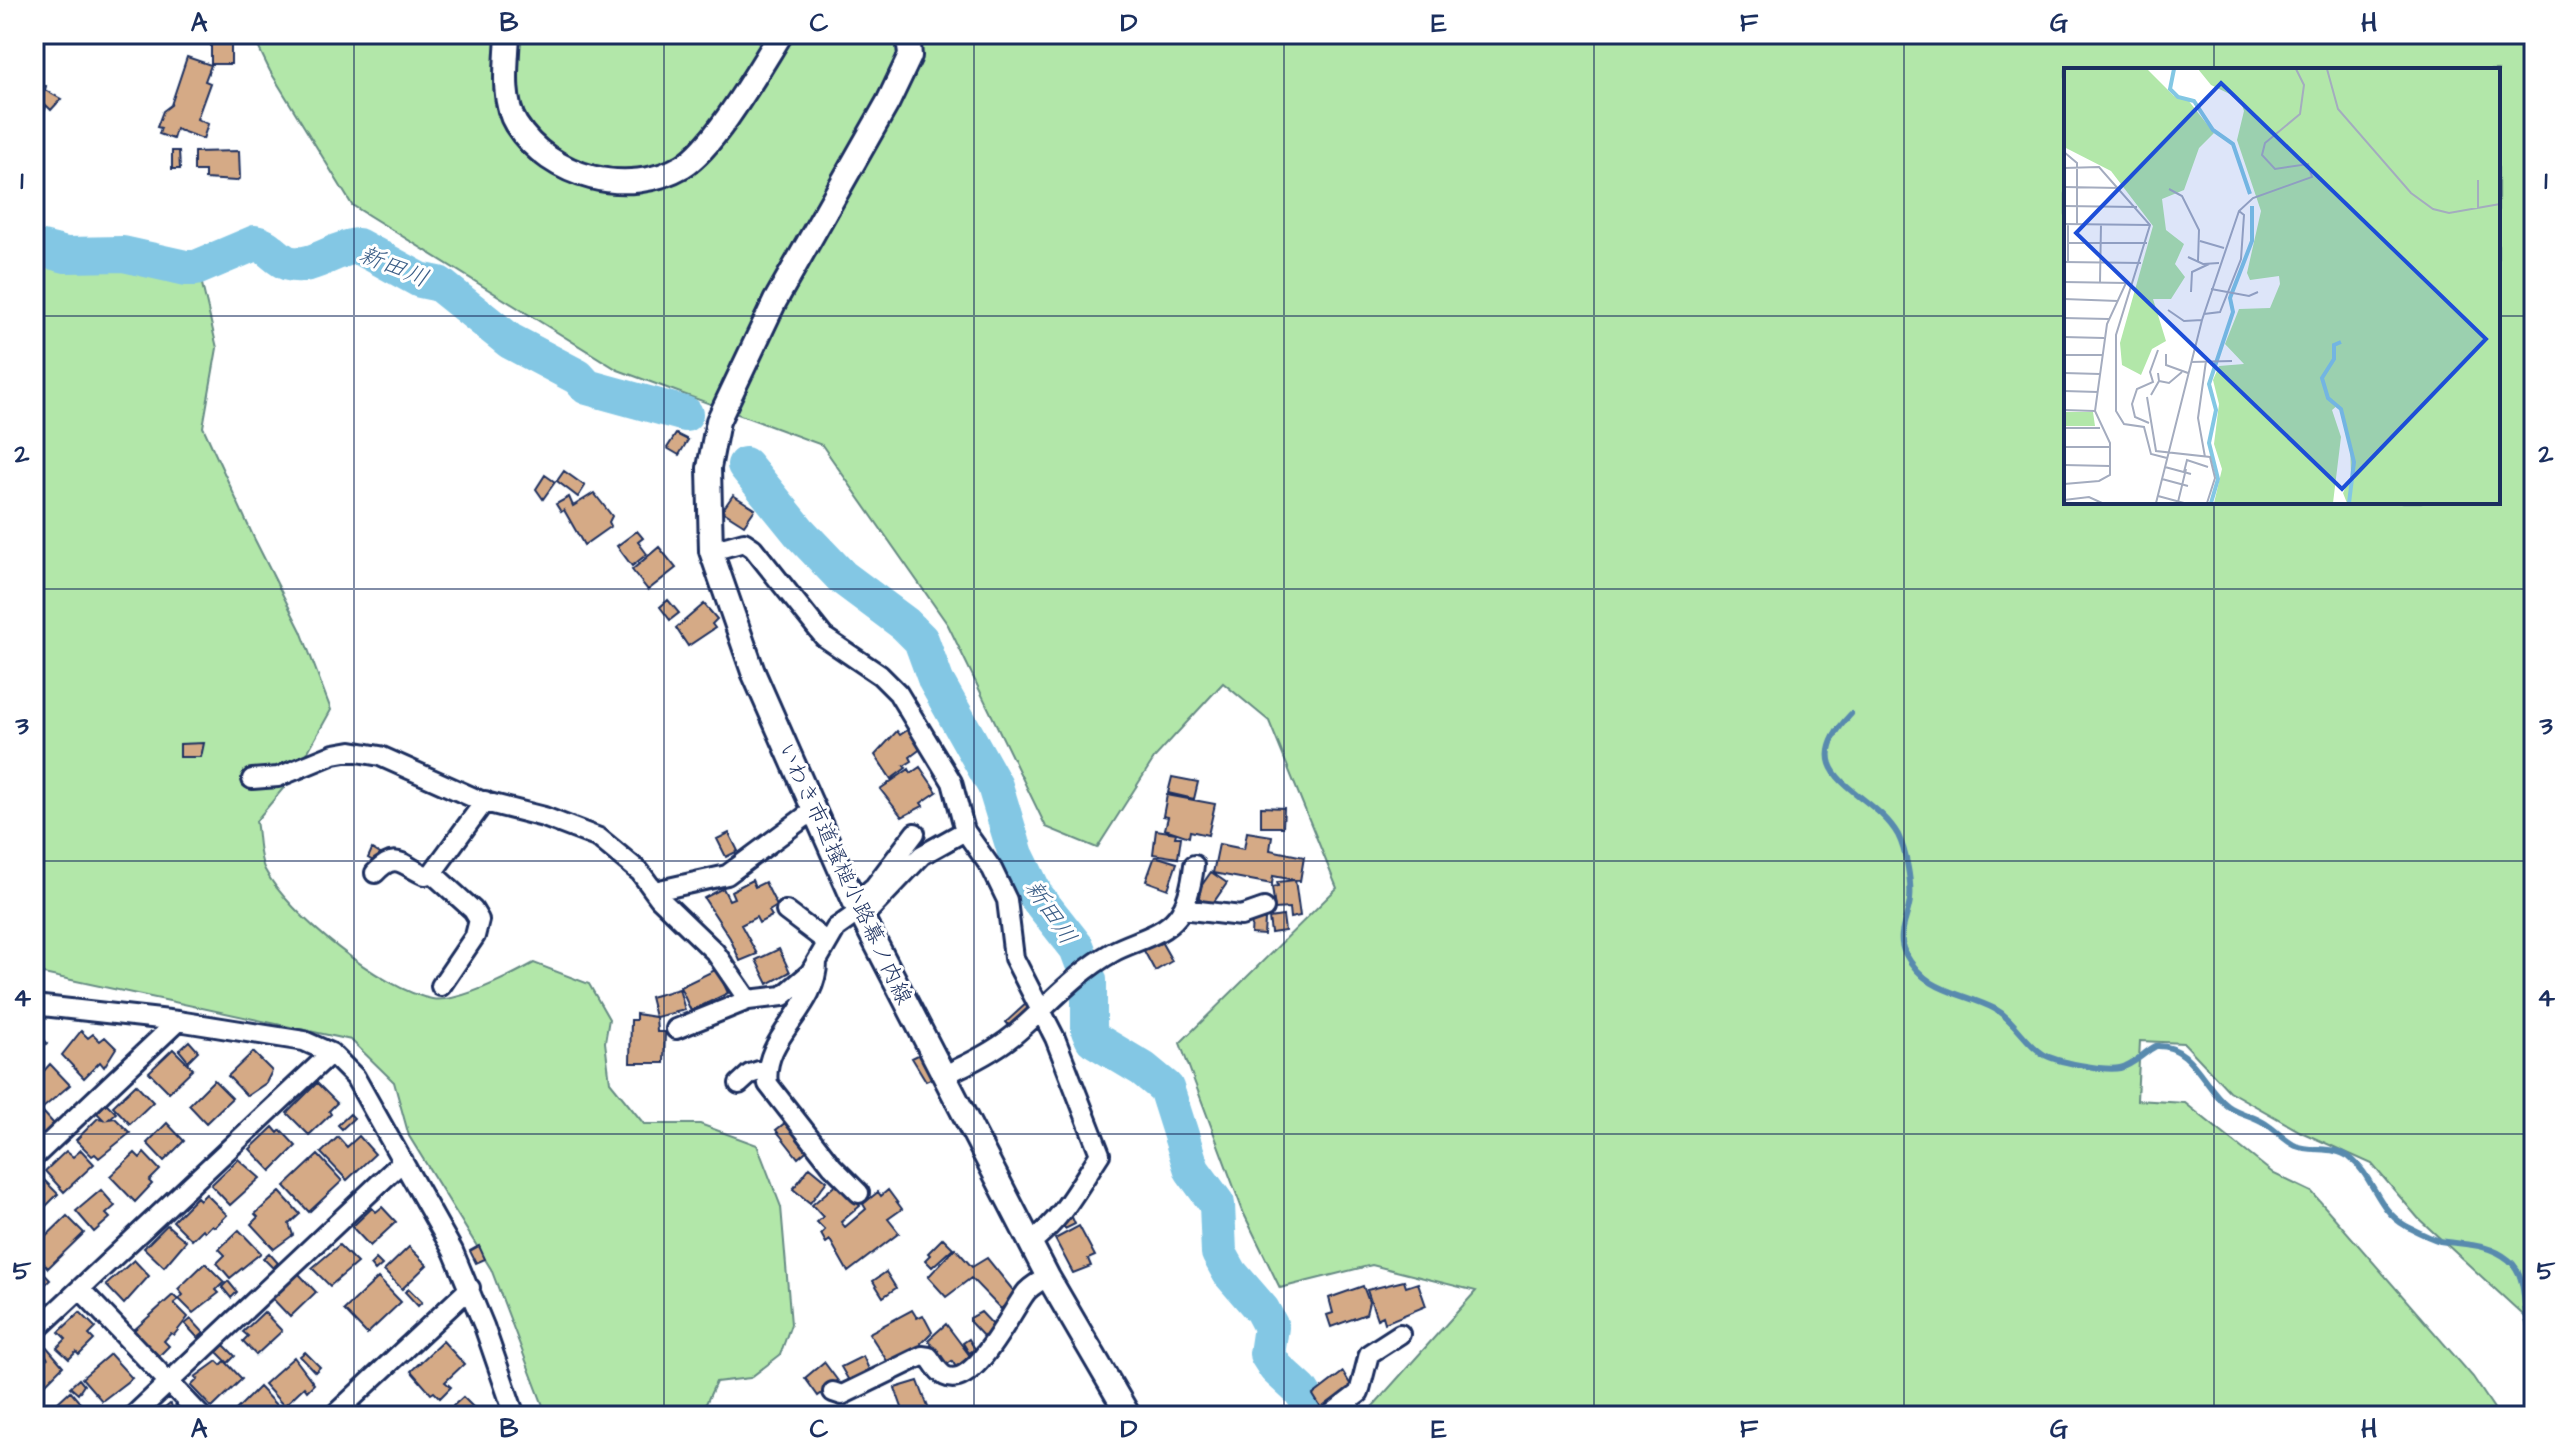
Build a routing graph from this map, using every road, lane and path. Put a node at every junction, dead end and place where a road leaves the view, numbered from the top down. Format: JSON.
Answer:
{"nodes":[{"id":1,"x":508,"y":34,"type":"edge"},
{"id":2,"x":781,"y":34,"type":"edge"},
{"id":3,"x":908,"y":34,"type":"edge"},
{"id":4,"x":711,"y":551,"type":"junction"},
{"id":5,"x":252,"y":779,"type":"dead end"},
{"id":6,"x":485,"y":801,"type":"junction"},
{"id":7,"x":814,"y":810,"type":"junction"},
{"id":8,"x":965,"y":831,"type":"junction"},
{"id":9,"x":915,"y":833,"type":"dead end"},
{"id":10,"x":1194,"y":865,"type":"dead end"},
{"id":11,"x":375,"y":873,"type":"dead end"},
{"id":12,"x":432,"y":873,"type":"junction"},
{"id":13,"x":655,"y":891,"type":"junction"},
{"id":14,"x":1264,"y":908,"type":"dead end"},
{"id":15,"x":1182,"y":909,"type":"junction"},
{"id":16,"x":786,"y":911,"type":"dead end"},
{"id":17,"x":859,"y":911,"type":"junction"},
{"id":18,"x":827,"y":942,"type":"junction"},
{"id":19,"x":817,"y":961,"type":"junction"},
{"id":20,"x":441,"y":986,"type":"dead end"},
{"id":21,"x":748,"y":1000,"type":"junction"},
{"id":22,"x":34,"y":1005,"type":"edge"},
{"id":23,"x":1041,"y":1011,"type":"junction"},
{"id":24,"x":178,"y":1021,"type":"junction"},
{"id":25,"x":676,"y":1029,"type":"dead end"},
{"id":26,"x":331,"y":1053,"type":"junction"},
{"id":27,"x":768,"y":1068,"type":"junction"},
{"id":28,"x":944,"y":1075,"type":"junction"},
{"id":29,"x":739,"y":1084,"type":"dead end"},
{"id":30,"x":34,"y":1157,"type":"edge"},
{"id":31,"x":403,"y":1161,"type":"junction"},
{"id":32,"x":859,"y":1193,"type":"dead end"},
{"id":33,"x":1030,"y":1243,"type":"junction"},
{"id":34,"x":1048,"y":1277,"type":"junction"},
{"id":35,"x":470,"y":1288,"type":"junction"},
{"id":36,"x":80,"y":1289,"type":"junction"},
{"id":37,"x":34,"y":1332,"type":"edge"},
{"id":38,"x":1400,"y":1334,"type":"dead end"},
{"id":39,"x":169,"y":1382,"type":"junction"},
{"id":40,"x":833,"y":1392,"type":"dead end"},
{"id":41,"x":133,"y":1416,"type":"edge"},
{"id":42,"x":201,"y":1416,"type":"edge"},
{"id":43,"x":333,"y":1416,"type":"edge"},
{"id":44,"x":515,"y":1416,"type":"edge"},
{"id":45,"x":1129,"y":1416,"type":"edge"},
{"id":46,"x":1329,"y":1416,"type":"edge"}],
"edges":[{"from":1,"to":2,"type":"street"},
{"from":3,"to":4,"type":"street","name":"いわき市道搔槌小路幕ノ内線"},
{"from":4,"to":7,"type":"street","name":"いわき市道搔槌小路幕ノ内線"},
{"from":4,"to":8,"type":"street"},
{"from":5,"to":6,"type":"street"},
{"from":6,"to":12,"type":"street"},
{"from":6,"to":13,"type":"street"},
{"from":7,"to":13,"type":"street"},
{"from":7,"to":17,"type":"street","name":"いわき市道搔槌小路幕ノ内線"},
{"from":8,"to":17,"type":"street"},
{"from":8,"to":23,"type":"street"},
{"from":9,"to":17,"type":"street"},
{"from":10,"to":15,"type":"street"},
{"from":11,"to":12,"type":"street"},
{"from":12,"to":20,"type":"street"},
{"from":13,"to":21,"type":"street"},
{"from":14,"to":15,"type":"street"},
{"from":15,"to":23,"type":"street"},
{"from":16,"to":18,"type":"street"},
{"from":17,"to":18,"type":"street"},
{"from":17,"to":28,"type":"street","name":"いわき市道搔槌小路幕ノ内線"},
{"from":18,"to":19,"type":"street"},
{"from":19,"to":21,"type":"street"},
{"from":19,"to":27,"type":"street"},
{"from":21,"to":25,"type":"street"},
{"from":22,"to":24,"type":"street"},
{"from":23,"to":28,"type":"street"},
{"from":23,"to":33,"type":"street"},
{"from":24,"to":26,"type":"street"},
{"from":24,"to":30,"type":"street"},
{"from":26,"to":31,"type":"street"},
{"from":26,"to":36,"type":"street"},
{"from":27,"to":29,"type":"street"},
{"from":27,"to":32,"type":"street"},
{"from":28,"to":33,"type":"street","name":"いわき市道搔槌小路幕ノ内線"},
{"from":31,"to":35,"type":"street"},
{"from":31,"to":39,"type":"street"},
{"from":33,"to":34,"type":"street","name":"いわき市道搔槌小路幕ノ内線"},
{"from":34,"to":40,"type":"street"},
{"from":34,"to":45,"type":"street","name":"いわき市道搔槌小路幕ノ内線"},
{"from":35,"to":43,"type":"street"},
{"from":35,"to":44,"type":"street"},
{"from":36,"to":37,"type":"street"},
{"from":36,"to":39,"type":"street"},
{"from":38,"to":46,"type":"street"},
{"from":39,"to":41,"type":"street"},
{"from":39,"to":42,"type":"street"}]}
